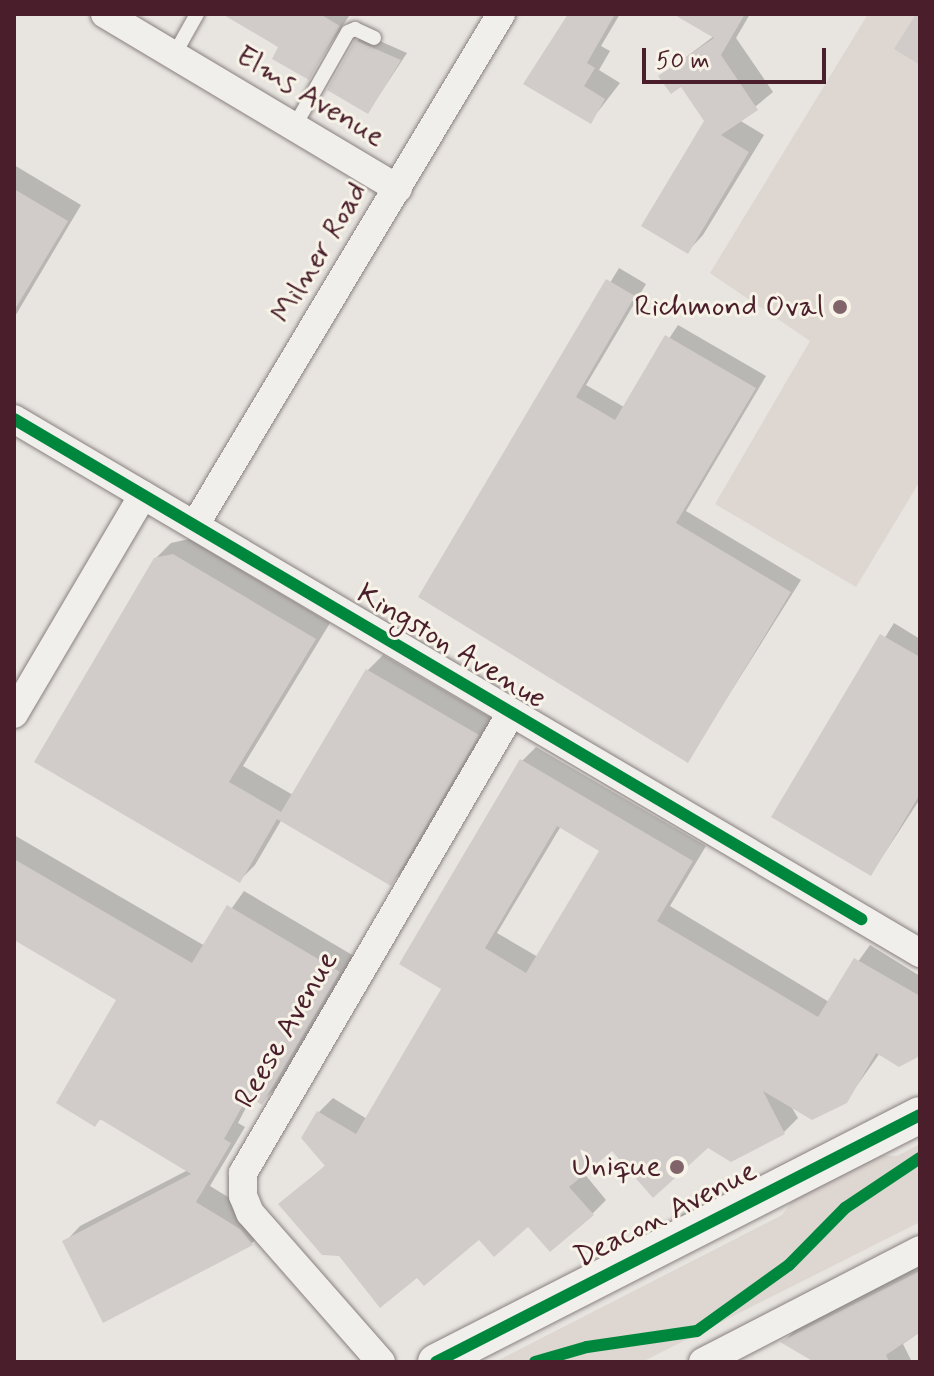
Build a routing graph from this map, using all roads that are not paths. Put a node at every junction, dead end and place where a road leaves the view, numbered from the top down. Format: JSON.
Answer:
{"nodes":[{"id":1,"x":105,"y":14,"type":"edge"},
{"id":2,"x":197,"y":14,"type":"edge"},
{"id":3,"x":501,"y":14,"type":"edge"},
{"id":4,"x":374,"y":38,"type":"dead end"},
{"id":5,"x":174,"y":55,"type":"junction"},
{"id":6,"x":294,"y":127,"type":"junction"},
{"id":7,"x":398,"y":189,"type":"junction"},
{"id":8,"x":14,"y":419,"type":"edge"},
{"id":9,"x":143,"y":495,"type":"junction"},
{"id":10,"x":195,"y":525,"type":"junction"},
{"id":11,"x":511,"y":713,"type":"junction"},
{"id":12,"x":14,"y":714,"type":"edge"},
{"id":13,"x":920,"y":953,"type":"edge"},
{"id":14,"x":920,"y":1115,"type":"edge"},
{"id":15,"x":920,"y":1250,"type":"edge"},
{"id":16,"x":381,"y":1362,"type":"edge"},
{"id":17,"x":436,"y":1362,"type":"edge"},
{"id":18,"x":703,"y":1362,"type":"edge"}],
"edges":[{"from":1,"to":5,"type":"street","name":"Elms Avenue"},
{"from":2,"to":5,"type":"lane"},
{"from":3,"to":7,"type":"street","name":"Milner Road"},
{"from":4,"to":6,"type":"lane"},
{"from":5,"to":6,"type":"street","name":"Elms Avenue"},
{"from":6,"to":7,"type":"street","name":"Elms Avenue"},
{"from":7,"to":10,"type":"street","name":"Milner Road"},
{"from":8,"to":9,"type":"street","name":"Kingston Avenue"},
{"from":9,"to":10,"type":"street","name":"Kingston Avenue"},
{"from":9,"to":12,"type":"street"},
{"from":10,"to":11,"type":"street","name":"Kingston Avenue"},
{"from":11,"to":13,"type":"street","name":"Kingston Avenue"},
{"from":11,"to":16,"type":"street","name":"Reese Avenue"},
{"from":14,"to":17,"type":"street","name":"Deacon Avenue"},
{"from":15,"to":18,"type":"street"}]}
